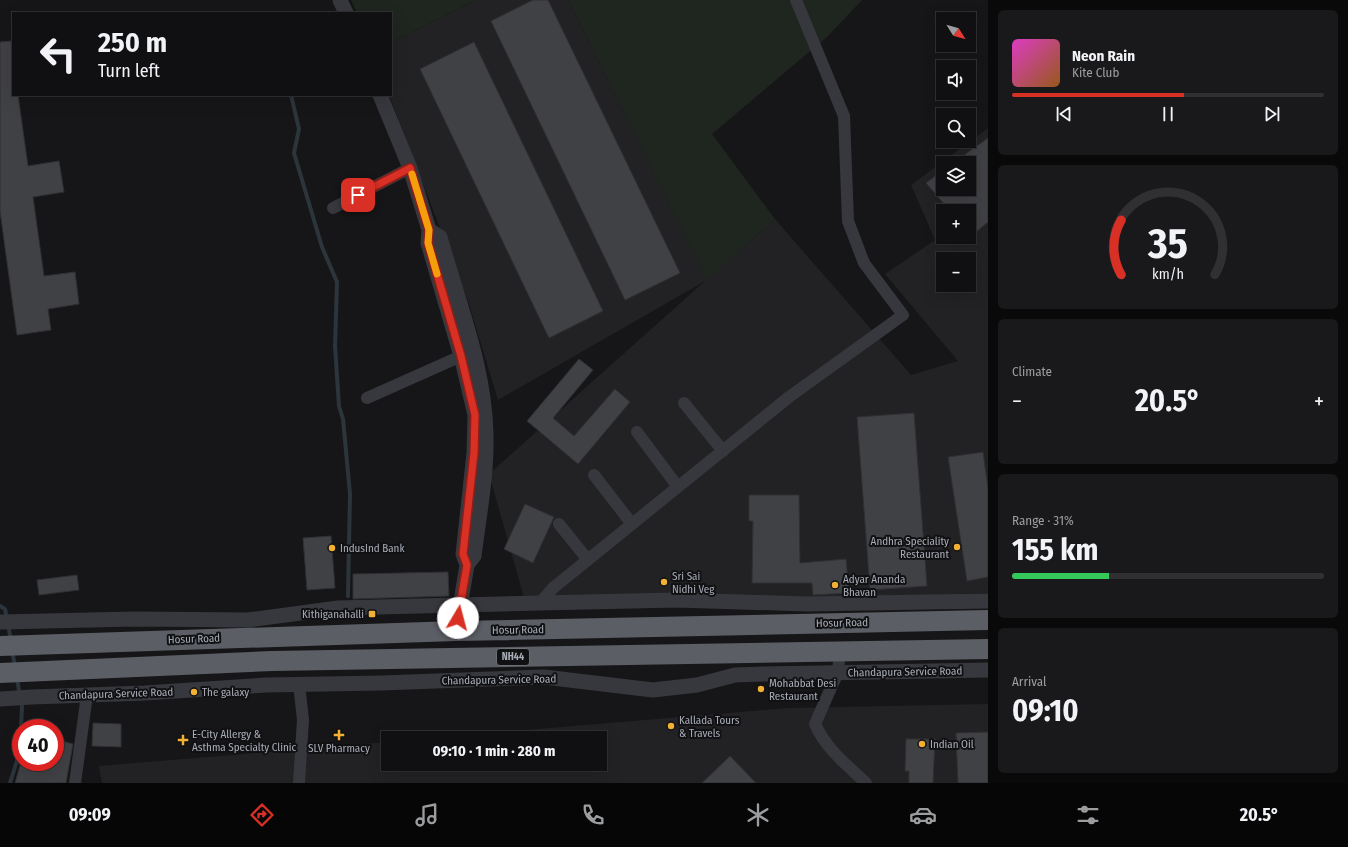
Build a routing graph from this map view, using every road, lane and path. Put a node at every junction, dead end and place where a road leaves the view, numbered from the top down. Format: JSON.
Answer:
{"nodes":[{"id":1,"x":340,"y":0,"type":"edge"},
{"id":2,"x":796,"y":0,"type":"edge"},
{"id":3,"x":346,"y":12,"type":"edge"},
{"id":4,"x":380,"y":96,"type":"edge"},
{"id":5,"x":410,"y":168,"type":"junction"},
{"id":6,"x":333,"y":208,"type":"dead end"},
{"id":7,"x":466,"y":353,"type":"junction"},
{"id":8,"x":367,"y":398,"type":"dead end"},
{"id":9,"x":684,"y":403,"type":"dead end"},
{"id":10,"x":637,"y":432,"type":"dead end"},
{"id":11,"x":723,"y":451,"type":"junction"},
{"id":12,"x":594,"y":475,"type":"dead end"},
{"id":13,"x":678,"y":487,"type":"junction"},
{"id":14,"x":559,"y":524,"type":"dead end"},
{"id":15,"x":632,"y":524,"type":"junction"},
{"id":16,"x":588,"y":560,"type":"junction"},
{"id":17,"x":988,"y":601,"type":"edge"},
{"id":18,"x":540,"y":603,"type":"junction"},
{"id":19,"x":459,"y":606,"type":"junction"},
{"id":20,"x":988,"y":620,"type":"edge"},
{"id":21,"x":0,"y":622,"type":"edge"},
{"id":22,"x":456,"y":631,"type":"junction"},
{"id":23,"x":4,"y":646,"type":"edge"},
{"id":24,"x":988,"y":649,"type":"edge"},
{"id":25,"x":840,"y":651,"type":"junction"},
{"id":26,"x":988,"y":670,"type":"edge"},
{"id":27,"x":6,"y":672,"type":"edge"},
{"id":28,"x":838,"y":672,"type":"junction"},
{"id":29,"x":300,"y":684,"type":"junction"},
{"id":30,"x":87,"y":695,"type":"junction"},
{"id":31,"x":4,"y":699,"type":"edge"},
{"id":32,"x":75,"y":783,"type":"edge"},
{"id":33,"x":299,"y":783,"type":"edge"},
{"id":34,"x":866,"y":783,"type":"edge"}],
"edges":[{"from":1,"to":3,"type":"street"},
{"from":2,"to":11,"type":"street"},
{"from":4,"to":5,"type":"street"},
{"from":5,"to":6,"type":"street"},
{"from":5,"to":7,"type":"street"},
{"from":7,"to":8,"type":"street"},
{"from":7,"to":19,"type":"street"},
{"from":9,"to":11,"type":"street"},
{"from":10,"to":13,"type":"street"},
{"from":11,"to":13,"type":"street"},
{"from":12,"to":15,"type":"street"},
{"from":13,"to":15,"type":"street"},
{"from":14,"to":16,"type":"street"},
{"from":15,"to":16,"type":"street"},
{"from":16,"to":18,"type":"street"},
{"from":17,"to":18,"type":"street"},
{"from":18,"to":19,"type":"street"},
{"from":19,"to":21,"type":"street"},
{"from":19,"to":22,"type":"street"},
{"from":20,"to":22,"type":"highway","name":"Hosur Road"},
{"from":22,"to":23,"type":"highway","name":"Hosur Road"},
{"from":24,"to":25,"type":"highway","number":"NH44"},
{"from":25,"to":27,"type":"highway","number":"NH44"},
{"from":25,"to":28,"type":"street"},
{"from":26,"to":28,"type":"street","name":"Chandapura Service Road"},
{"from":28,"to":29,"type":"street","name":"Chandapura Service Road"},
{"from":28,"to":34,"type":"street"},
{"from":29,"to":30,"type":"street","name":"Chandapura Service Road"},
{"from":29,"to":33,"type":"street"},
{"from":30,"to":31,"type":"street","name":"Chandapura Service Road"},
{"from":30,"to":32,"type":"street"}]}
